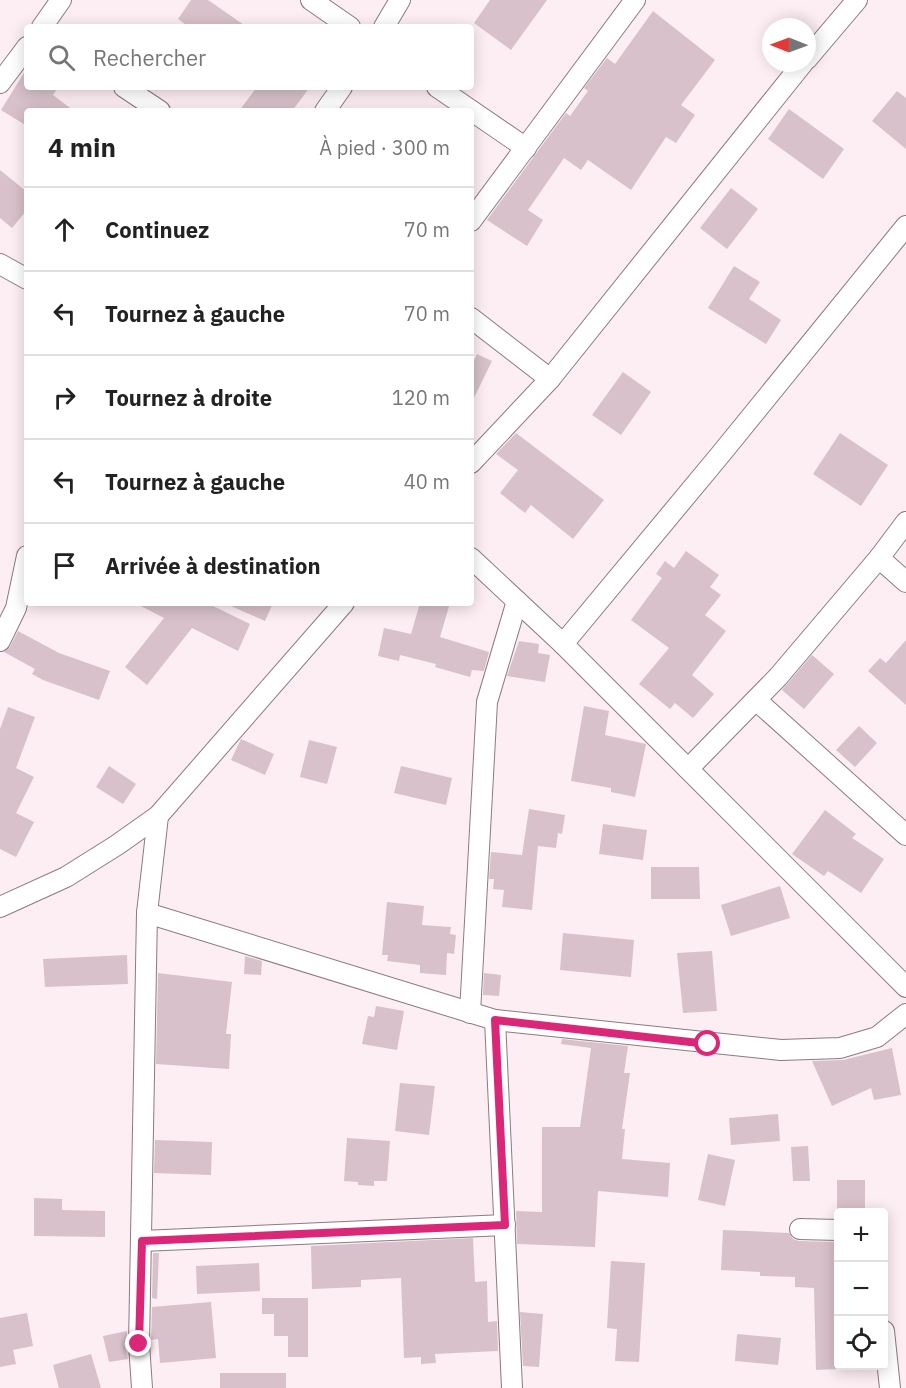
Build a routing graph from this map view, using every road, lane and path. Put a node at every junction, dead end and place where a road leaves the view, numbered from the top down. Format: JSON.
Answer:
{"nodes":[{"id":1,"x":61,"y":0,"type":"edge"},
{"id":2,"x":311,"y":0,"type":"edge"},
{"id":3,"x":400,"y":0,"type":"edge"},
{"id":4,"x":635,"y":0,"type":"edge"},
{"id":5,"x":857,"y":0,"type":"edge"},
{"id":6,"x":44,"y":24,"type":"edge"},
{"id":7,"x":346,"y":24,"type":"edge"},
{"id":8,"x":386,"y":24,"type":"edge"},
{"id":9,"x":816,"y":48,"type":"edge"},
{"id":10,"x":24,"y":52,"type":"edge"},
{"id":11,"x":796,"y":72,"type":"edge"},
{"id":12,"x":0,"y":83,"type":"edge"},
{"id":13,"x":128,"y":90,"type":"edge"},
{"id":14,"x":340,"y":90,"type":"edge"},
{"id":15,"x":441,"y":90,"type":"edge"},
{"id":16,"x":156,"y":108,"type":"edge"},
{"id":17,"x":327,"y":108,"type":"edge"},
{"id":18,"x":468,"y":108,"type":"edge"},
{"id":19,"x":474,"y":112,"type":"edge"},
{"id":20,"x":526,"y":148,"type":"junction"},
{"id":21,"x":474,"y":216,"type":"edge"},
{"id":22,"x":906,"y":226,"type":"edge"},
{"id":23,"x":0,"y":264,"type":"edge"},
{"id":24,"x":24,"y":277,"type":"edge"},
{"id":25,"x":474,"y":320,"type":"edge"},
{"id":26,"x":550,"y":379,"type":"junction"},
{"id":27,"x":474,"y":460,"type":"edge"},
{"id":28,"x":906,"y":522,"type":"edge"},
{"id":29,"x":879,"y":558,"type":"junction"},
{"id":30,"x":474,"y":561,"type":"edge"},
{"id":31,"x":24,"y":570,"type":"edge"},
{"id":32,"x":906,"y":582,"type":"edge"},
{"id":33,"x":517,"y":601,"type":"junction"},
{"id":34,"x":341,"y":606,"type":"edge"},
{"id":35,"x":0,"y":641,"type":"edge"},
{"id":36,"x":563,"y":644,"type":"junction"},
{"id":37,"x":756,"y":700,"type":"junction"},
{"id":38,"x":688,"y":769,"type":"junction"},
{"id":39,"x":158,"y":816,"type":"junction"},
{"id":40,"x":906,"y":836,"type":"edge"},
{"id":41,"x":0,"y":907,"type":"edge"},
{"id":42,"x":147,"y":913,"type":"junction"},
{"id":43,"x":906,"y":987,"type":"edge"},
{"id":44,"x":470,"y":1013,"type":"junction"},
{"id":45,"x":906,"y":1014,"type":"edge"},
{"id":46,"x":495,"y":1020,"type":"junction"},
{"id":47,"x":505,"y":1225,"type":"junction"},
{"id":48,"x":800,"y":1229,"type":"dead end"},
{"id":49,"x":834,"y":1230,"type":"edge"},
{"id":50,"x":142,"y":1241,"type":"junction"},
{"id":51,"x":888,"y":1369,"type":"edge"},
{"id":52,"x":142,"y":1388,"type":"edge"},
{"id":53,"x":512,"y":1388,"type":"edge"},
{"id":54,"x":890,"y":1388,"type":"edge"}],
"edges":[{"from":1,"to":6,"type":"street"},
{"from":2,"to":7,"type":"street"},
{"from":3,"to":8,"type":"street"},
{"from":4,"to":20,"type":"street"},
{"from":5,"to":9,"type":"street"},
{"from":10,"to":12,"type":"street"},
{"from":11,"to":26,"type":"street"},
{"from":13,"to":16,"type":"street"},
{"from":14,"to":17,"type":"street"},
{"from":15,"to":18,"type":"street"},
{"from":19,"to":20,"type":"street"},
{"from":20,"to":21,"type":"street"},
{"from":22,"to":36,"type":"street"},
{"from":23,"to":24,"type":"street"},
{"from":25,"to":26,"type":"street"},
{"from":26,"to":27,"type":"street"},
{"from":28,"to":29,"type":"street"},
{"from":29,"to":32,"type":"street"},
{"from":29,"to":37,"type":"street"},
{"from":30,"to":33,"type":"street"},
{"from":31,"to":35,"type":"street"},
{"from":33,"to":36,"type":"street"},
{"from":33,"to":44,"type":"street"},
{"from":34,"to":39,"type":"street"},
{"from":36,"to":38,"type":"street"},
{"from":37,"to":38,"type":"street"},
{"from":37,"to":40,"type":"street"},
{"from":38,"to":43,"type":"street"},
{"from":39,"to":41,"type":"street"},
{"from":39,"to":42,"type":"street"},
{"from":42,"to":44,"type":"street"},
{"from":42,"to":50,"type":"street"},
{"from":44,"to":46,"type":"street"},
{"from":45,"to":46,"type":"street"},
{"from":46,"to":47,"type":"street"},
{"from":47,"to":50,"type":"street"},
{"from":47,"to":53,"type":"street"},
{"from":48,"to":49,"type":"street"},
{"from":50,"to":52,"type":"street"},
{"from":51,"to":54,"type":"street"}]}
